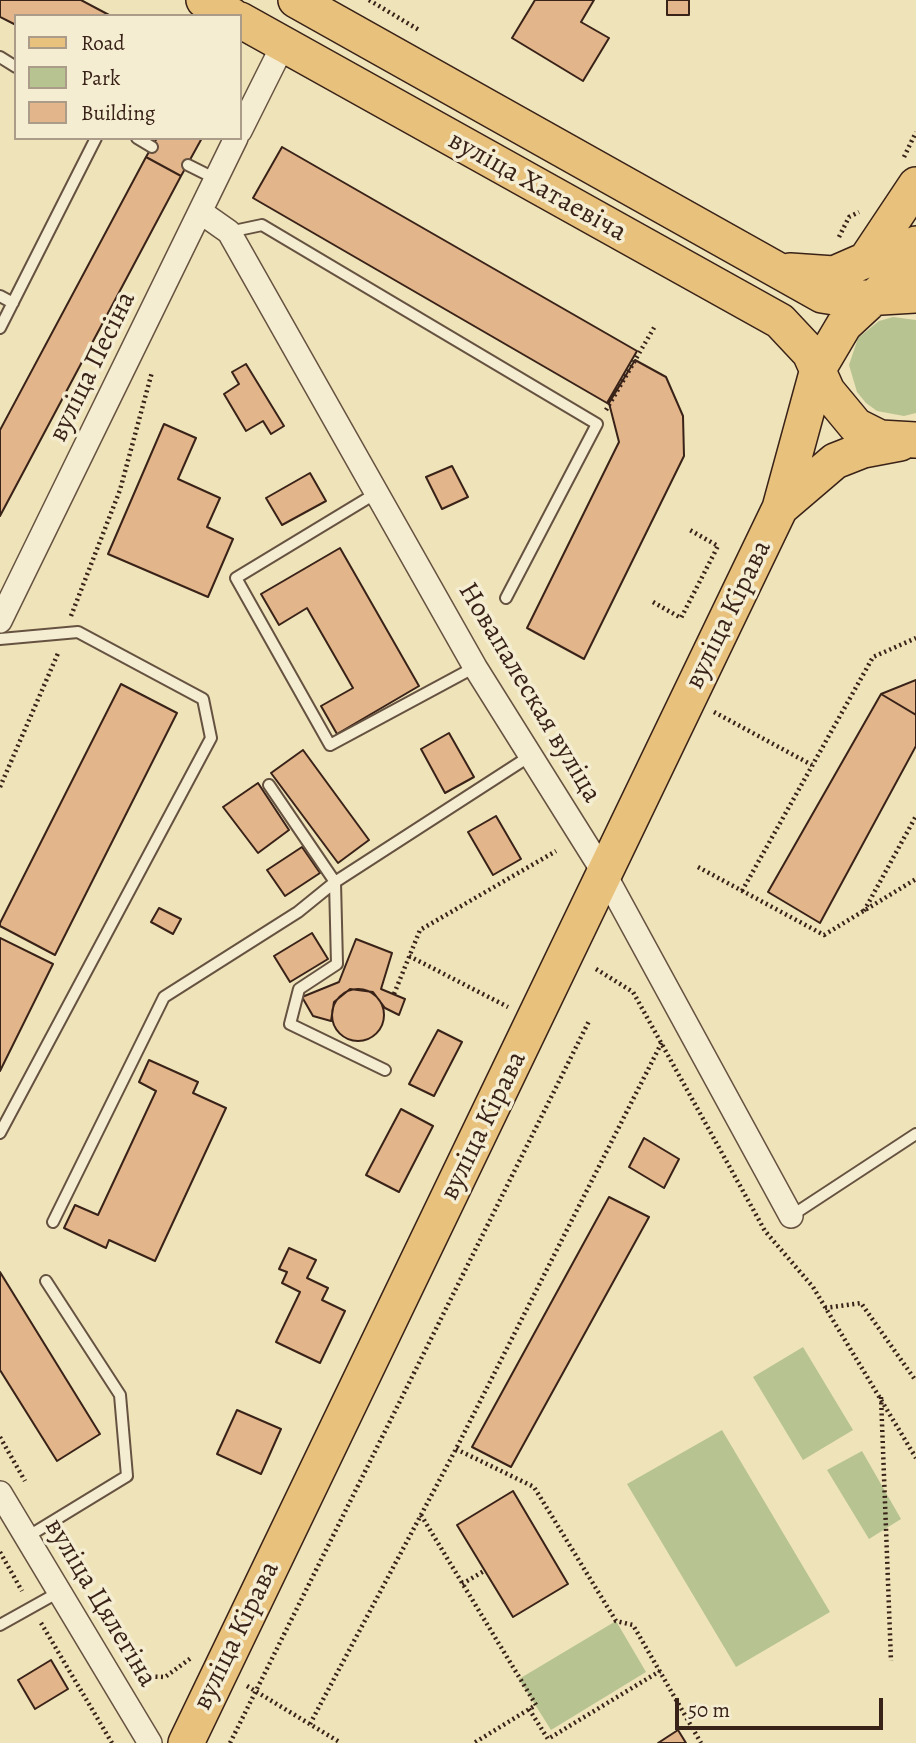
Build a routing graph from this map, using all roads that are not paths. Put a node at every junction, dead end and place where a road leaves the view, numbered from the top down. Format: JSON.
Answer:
{"nodes":[{"id":1,"x":204,"y":0,"type":"edge"},
{"id":2,"x":296,"y":0,"type":"edge"},
{"id":3,"x":228,"y":14,"type":"edge"},
{"id":4,"x":242,"y":21,"type":"edge"},
{"id":5,"x":283,"y":45,"type":"junction"},
{"id":6,"x":242,"y":127,"type":"edge"},
{"id":7,"x":95,"y":140,"type":"edge"},
{"id":8,"x":141,"y":140,"type":"edge"},
{"id":9,"x":235,"y":140,"type":"edge"},
{"id":10,"x":152,"y":147,"type":"dead end"},
{"id":11,"x":188,"y":165,"type":"dead end"},
{"id":12,"x":216,"y":179,"type":"junction"},
{"id":13,"x":916,"y":186,"type":"edge"},
{"id":14,"x":202,"y":213,"type":"junction"},
{"id":15,"x":229,"y":232,"type":"junction"},
{"id":16,"x":916,"y":244,"type":"edge"},
{"id":17,"x":776,"y":269,"type":"junction"},
{"id":18,"x":916,"y":295,"type":"edge"},
{"id":19,"x":0,"y":296,"type":"edge"},
{"id":20,"x":874,"y":296,"type":"junction"},
{"id":21,"x":13,"y":303,"type":"junction"},
{"id":22,"x":0,"y":328,"type":"edge"},
{"id":23,"x":818,"y":369,"type":"junction"},
{"id":24,"x":911,"y":441,"type":"edge"},
{"id":25,"x":378,"y":492,"type":"junction"},
{"id":26,"x":780,"y":508,"type":"junction"},
{"id":27,"x":506,"y":598,"type":"dead end"},
{"id":28,"x":0,"y":621,"type":"edge"},
{"id":29,"x":0,"y":639,"type":"edge"},
{"id":30,"x":475,"y":667,"type":"junction"},
{"id":31,"x":530,"y":756,"type":"junction"},
{"id":32,"x":269,"y":785,"type":"dead end"},
{"id":33,"x":604,"y":873,"type":"junction"},
{"id":34,"x":335,"y":882,"type":"junction"},
{"id":35,"x":385,"y":1070,"type":"dead end"},
{"id":36,"x":0,"y":1133,"type":"edge"},
{"id":37,"x":916,"y":1134,"type":"edge"},
{"id":38,"x":791,"y":1216,"type":"joint"},
{"id":39,"x":53,"y":1222,"type":"dead end"},
{"id":40,"x":47,"y":1281,"type":"dead end"},
{"id":41,"x":0,"y":1493,"type":"edge"},
{"id":42,"x":27,"y":1537,"type":"junction"},
{"id":43,"x":59,"y":1592,"type":"junction"},
{"id":44,"x":0,"y":1625,"type":"edge"},
{"id":45,"x":150,"y":1743,"type":"edge"},
{"id":46,"x":186,"y":1743,"type":"edge"}],
"edges":[{"from":1,"to":3,"type":"main road"},
{"from":2,"to":17,"type":"main road","name":"вуліца Хатаевіча"},
{"from":4,"to":5,"type":"main road","name":"вуліца Хатаевіча"},
{"from":5,"to":6,"type":"street"},
{"from":5,"to":23,"type":"main road","name":"вуліца Хатаевіча"},
{"from":7,"to":21,"type":"lane"},
{"from":8,"to":10,"type":"lane"},
{"from":9,"to":12,"type":"street","name":"вуліца Песіна"},
{"from":11,"to":12,"type":"lane"},
{"from":12,"to":14,"type":"street","name":"вуліца Песіна"},
{"from":13,"to":17,"type":"main road"},
{"from":14,"to":15,"type":"street","name":"Новапалеская вуліца"},
{"from":14,"to":28,"type":"street","name":"вуліца Песіна"},
{"from":15,"to":25,"type":"street","name":"Новапалеская вуліца"},
{"from":15,"to":27,"type":"lane"},
{"from":16,"to":20,"type":"main road"},
{"from":17,"to":20,"type":"main road","name":"вуліца Хатаевіча"},
{"from":18,"to":20,"type":"main road","name":"вуліца Хатаевіча"},
{"from":19,"to":21,"type":"lane"},
{"from":20,"to":23,"type":"main road","name":"вуліца Кірава"},
{"from":21,"to":22,"type":"lane"},
{"from":23,"to":24,"type":"main road","name":"вуліца Хатаевіча"},
{"from":23,"to":26,"type":"main road","name":"вуліца Кірава"},
{"from":24,"to":26,"type":"main road","name":"вуліца Кірава"},
{"from":25,"to":30,"type":"street","name":"Новапалеская вуліца"},
{"from":25,"to":30,"type":"lane"},
{"from":26,"to":33,"type":"main road","name":"вуліца Кірава"},
{"from":29,"to":36,"type":"lane"},
{"from":30,"to":31,"type":"street","name":"Новапалеская вуліца"},
{"from":31,"to":33,"type":"street","name":"Новапалеская вуліца"},
{"from":31,"to":34,"type":"lane"},
{"from":32,"to":34,"type":"lane"},
{"from":33,"to":38,"type":"street","name":"Новапалеская вуліца"},
{"from":33,"to":46,"type":"main road","name":"вуліца Кірава"},
{"from":34,"to":35,"type":"lane"},
{"from":34,"to":39,"type":"lane"},
{"from":37,"to":38,"type":"lane"},
{"from":40,"to":42,"type":"lane"},
{"from":41,"to":42,"type":"street","name":"вуліца Цялегіна"},
{"from":42,"to":43,"type":"street","name":"вуліца Цялегіна"},
{"from":43,"to":44,"type":"lane"},
{"from":43,"to":45,"type":"street","name":"вуліца Цялегіна"}]}
